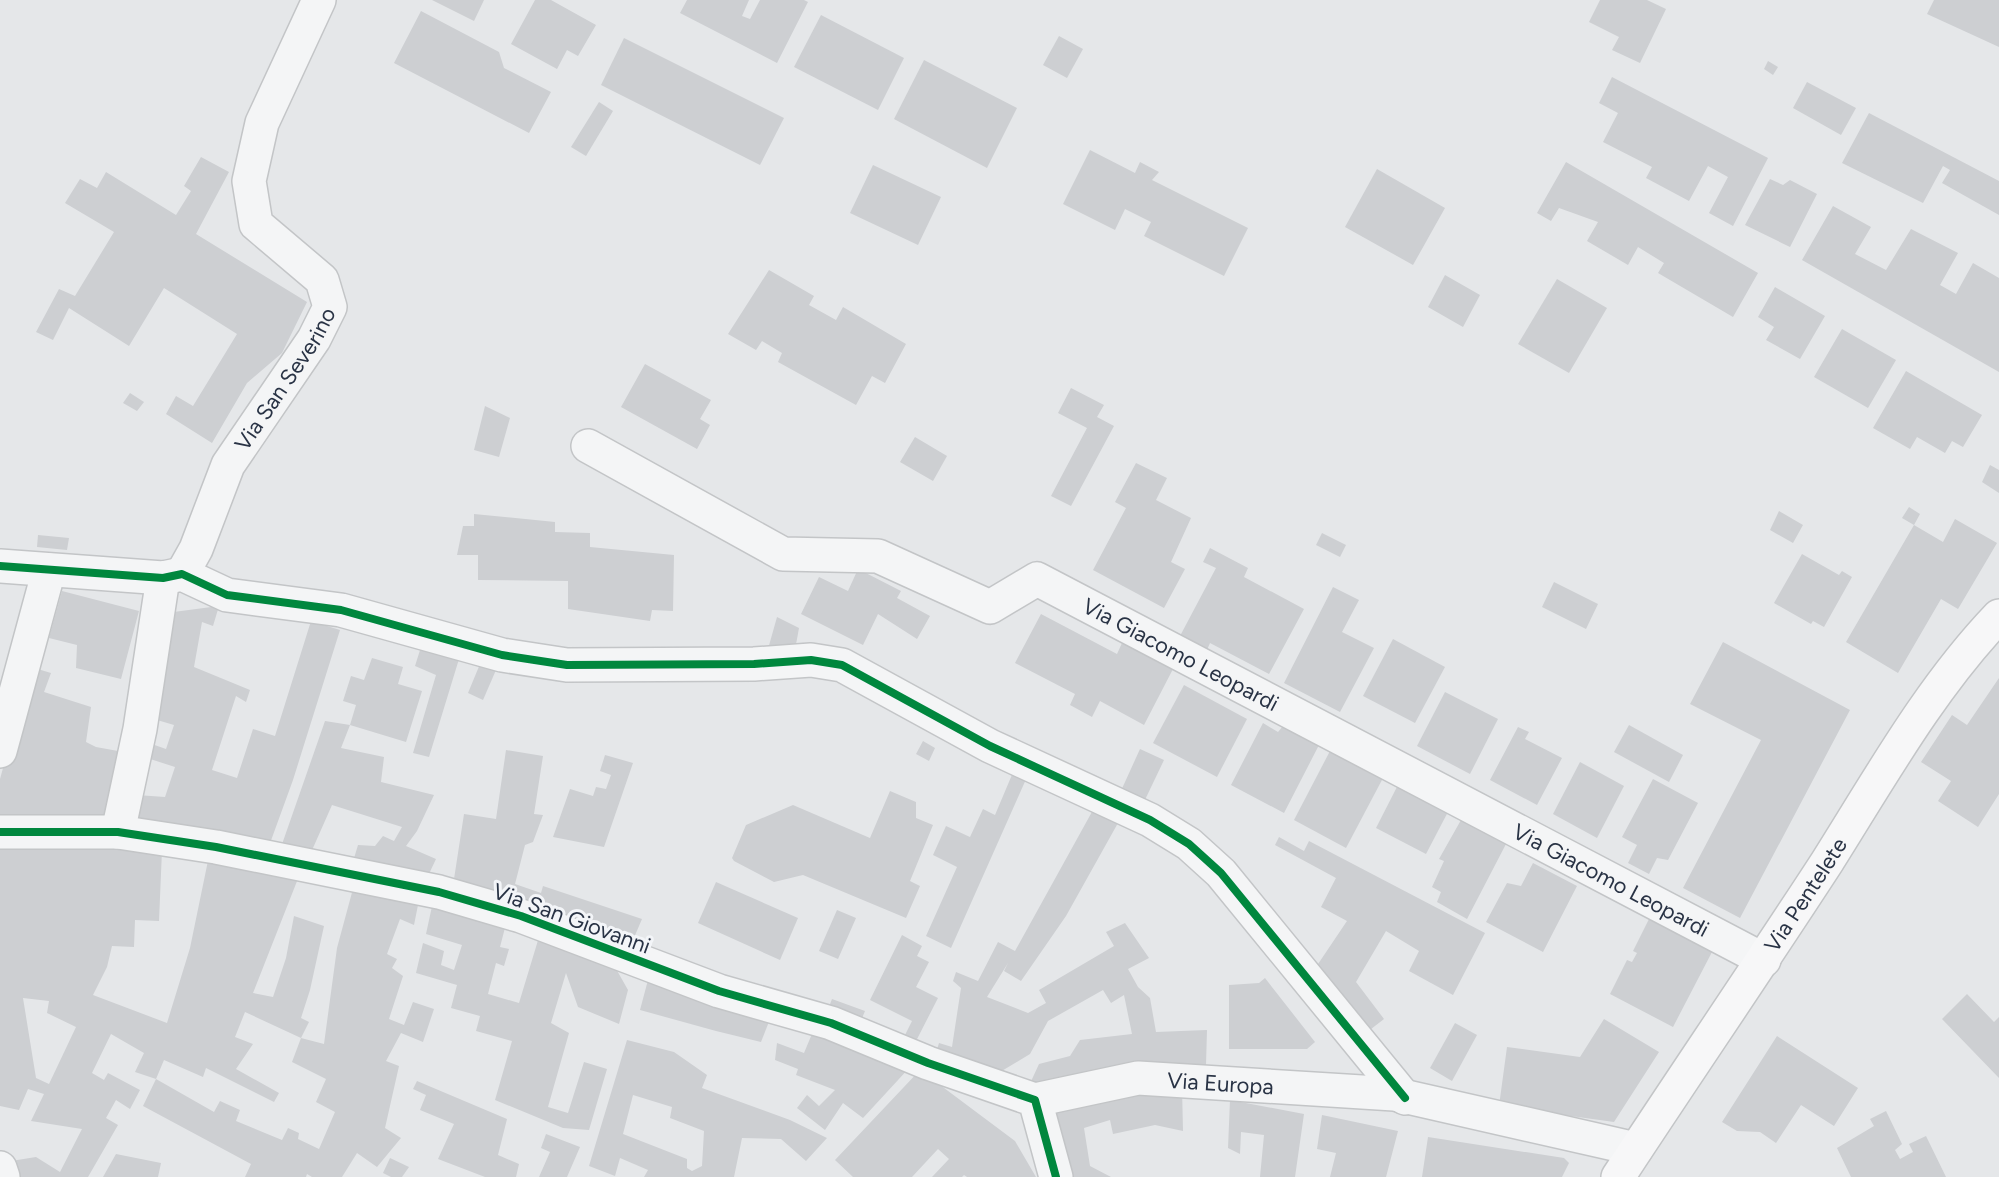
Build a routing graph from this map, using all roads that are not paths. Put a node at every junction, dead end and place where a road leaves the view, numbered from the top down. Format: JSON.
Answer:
{"nodes":[{"id":1,"x":319,"y":0,"type":"edge"},
{"id":2,"x":588,"y":446,"type":"dead end"},
{"id":3,"x":0,"y":566,"type":"edge"},
{"id":4,"x":49,"y":570,"type":"junction"},
{"id":5,"x":172,"y":576,"type":"junction"},
{"id":6,"x":1999,"y":616,"type":"edge"},
{"id":7,"x":0,"y":751,"type":"edge"},
{"id":8,"x":0,"y":832,"type":"edge"},
{"id":9,"x":118,"y":832,"type":"junction"},
{"id":10,"x":1764,"y":960,"type":"junction"},
{"id":11,"x":1405,"y":1098,"type":"junction"},
{"id":12,"x":1035,"y":1100,"type":"junction"},
{"id":13,"x":1636,"y":1149,"type":"junction"},
{"id":14,"x":0,"y":1168,"type":"edge"},
{"id":15,"x":3,"y":1177,"type":"edge"},
{"id":16,"x":1056,"y":1177,"type":"edge"},
{"id":17,"x":1618,"y":1177,"type":"edge"}],
"edges":[{"from":1,"to":5,"type":"street","name":"Via San Severino"},
{"from":2,"to":10,"type":"street","name":"Via Giacomo Leopardi"},
{"from":3,"to":4,"type":"street"},
{"from":4,"to":5,"type":"street"},
{"from":4,"to":7,"type":"street"},
{"from":5,"to":9,"type":"street"},
{"from":5,"to":11,"type":"street"},
{"from":6,"to":10,"type":"main road","name":"Via Pentelete"},
{"from":8,"to":9,"type":"street","name":"Via San Giovanni"},
{"from":9,"to":12,"type":"street","name":"Via San Giovanni"},
{"from":10,"to":13,"type":"main road","name":"Via Pentelete"},
{"from":11,"to":12,"type":"street","name":"Via Europa"},
{"from":11,"to":13,"type":"street","name":"Via Europa"},
{"from":12,"to":16,"type":"street"},
{"from":13,"to":17,"type":"main road","name":"Via Pentelete"},
{"from":14,"to":15,"type":"street"}]}
